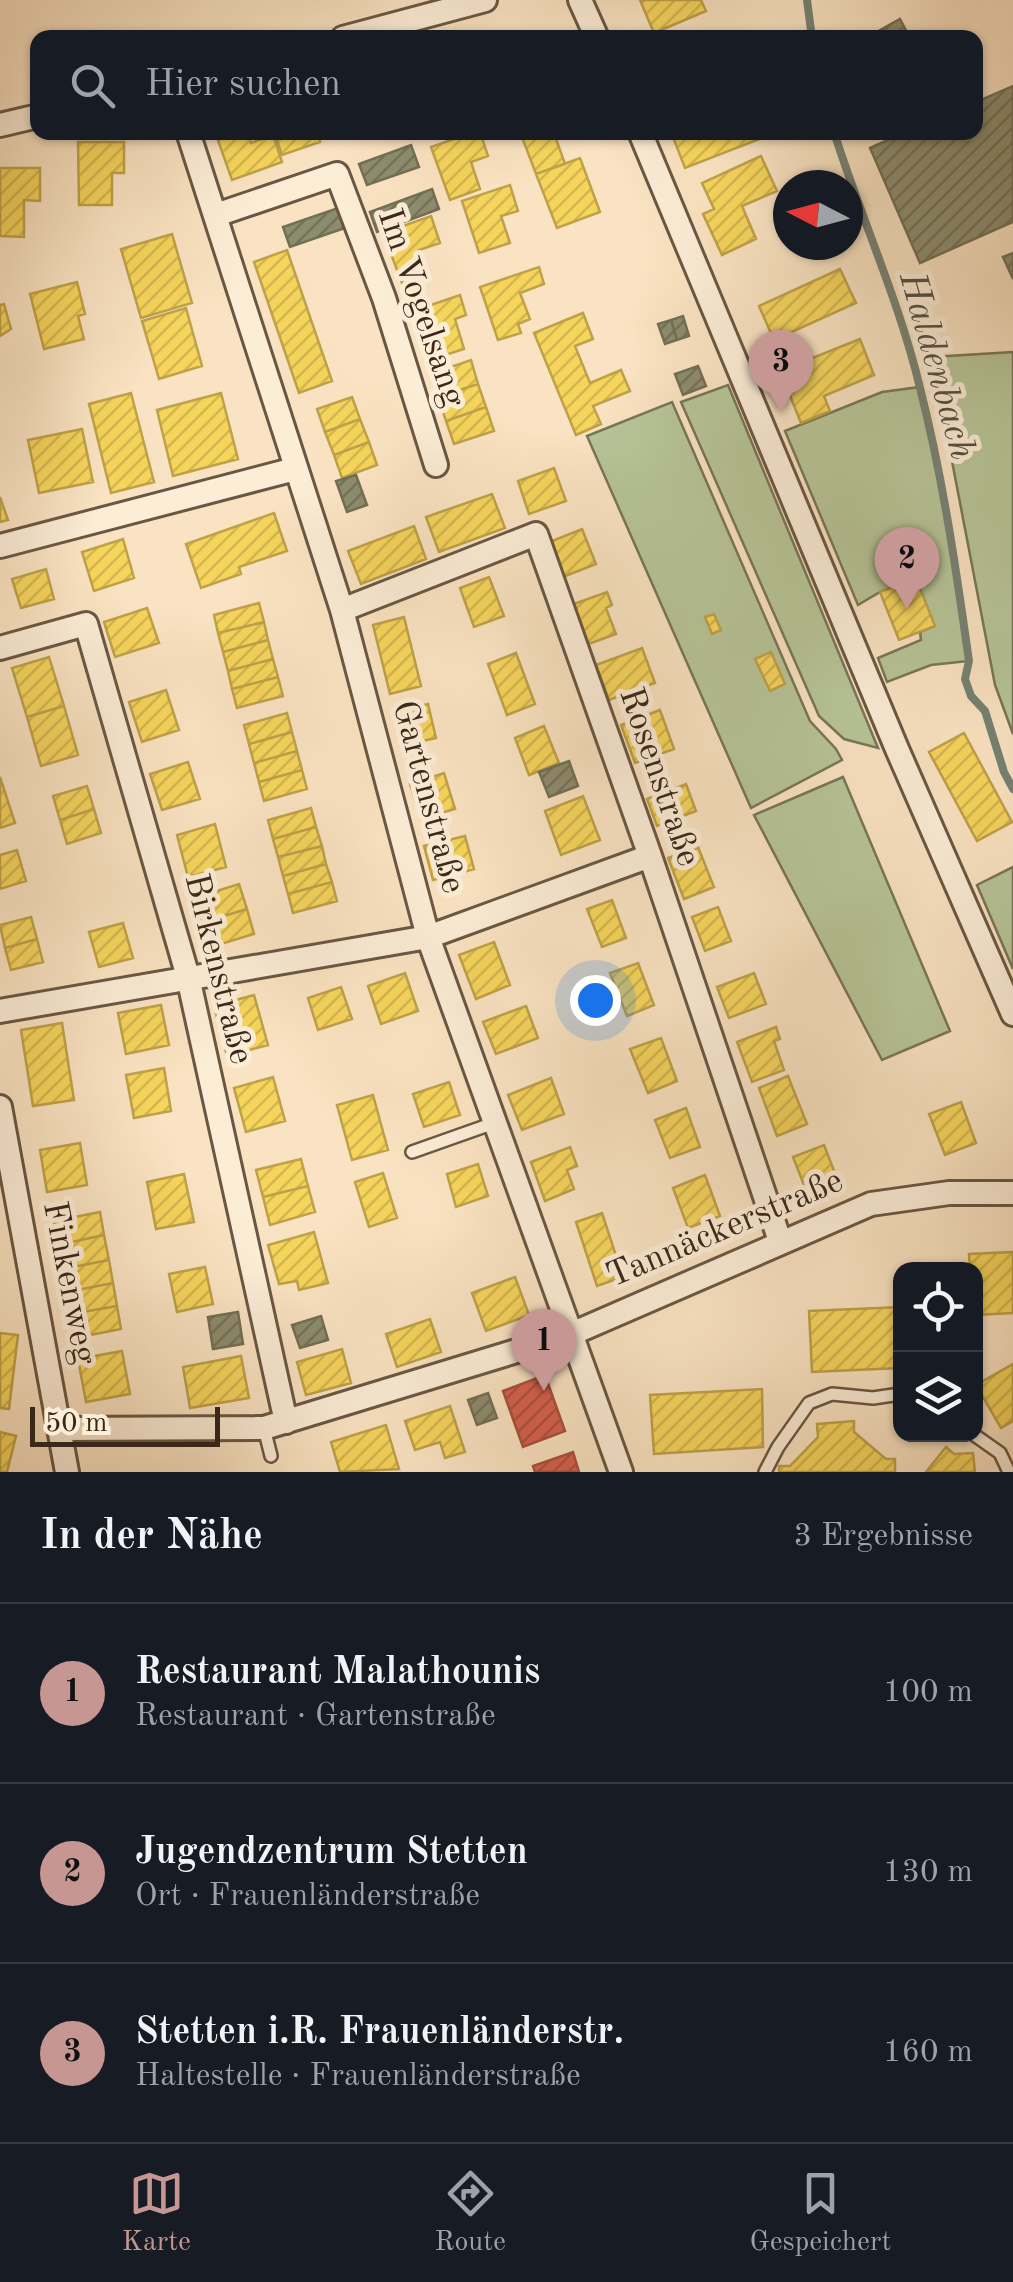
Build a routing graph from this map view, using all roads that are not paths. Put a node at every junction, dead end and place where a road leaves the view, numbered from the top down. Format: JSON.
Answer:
{"nodes":[{"id":1,"x":485,"y":0,"type":"edge"},
{"id":2,"x":580,"y":0,"type":"edge"},
{"id":3,"x":372,"y":30,"type":"edge"},
{"id":4,"x":594,"y":30,"type":"edge"},
{"id":5,"x":30,"y":118,"type":"edge"},
{"id":6,"x":0,"y":125,"type":"edge"},
{"id":7,"x":191,"y":140,"type":"edge"},
{"id":8,"x":643,"y":140,"type":"edge"},
{"id":9,"x":216,"y":214,"type":"junction"},
{"id":10,"x":436,"y":465,"type":"dead end"},
{"id":11,"x":295,"y":469,"type":"junction"},
{"id":12,"x":0,"y":546,"type":"edge"},
{"id":13,"x":342,"y":610,"type":"junction"},
{"id":14,"x":0,"y":648,"type":"edge"},
{"id":15,"x":650,"y":856,"type":"junction"},
{"id":16,"x":428,"y":936,"type":"junction"},
{"id":17,"x":188,"y":977,"type":"junction"},
{"id":18,"x":0,"y":1011,"type":"edge"},
{"id":19,"x":1013,"y":1014,"type":"edge"},
{"id":20,"x":0,"y":1106,"type":"edge"},
{"id":21,"x":494,"y":1123,"type":"junction"},
{"id":22,"x":412,"y":1152,"type":"dead end"},
{"id":23,"x":1013,"y":1193,"type":"edge"},
{"id":24,"x":780,"y":1241,"type":"junction"},
{"id":25,"x":569,"y":1335,"type":"junction"},
{"id":26,"x":893,"y":1395,"type":"edge"},
{"id":27,"x":275,"y":1425,"type":"junction"},
{"id":28,"x":61,"y":1429,"type":"junction"},
{"id":29,"x":983,"y":1441,"type":"edge"},
{"id":30,"x":271,"y":1456,"type":"dead end"},
{"id":31,"x":67,"y":1472,"type":"edge"},
{"id":32,"x":620,"y":1472,"type":"edge"},
{"id":33,"x":765,"y":1472,"type":"edge"},
{"id":34,"x":1009,"y":1472,"type":"edge"}],
"edges":[{"from":1,"to":3,"type":"street"},
{"from":2,"to":4,"type":"street"},
{"from":5,"to":6,"type":"street"},
{"from":7,"to":9,"type":"street","name":"Gartenstraße"},
{"from":8,"to":19,"type":"street"},
{"from":9,"to":10,"type":"street","name":"Im Vogelsang"},
{"from":9,"to":11,"type":"street","name":"Gartenstraße"},
{"from":11,"to":12,"type":"street"},
{"from":11,"to":13,"type":"street","name":"Gartenstraße"},
{"from":13,"to":15,"type":"street","name":"Rosenstraße"},
{"from":13,"to":16,"type":"street","name":"Gartenstraße"},
{"from":14,"to":17,"type":"street","name":"Birkenstraße"},
{"from":15,"to":16,"type":"street"},
{"from":15,"to":24,"type":"street","name":"Rosenstraße"},
{"from":16,"to":17,"type":"street"},
{"from":16,"to":21,"type":"street","name":"Gartenstraße"},
{"from":17,"to":18,"type":"street"},
{"from":17,"to":27,"type":"street","name":"Birkenstraße"},
{"from":20,"to":28,"type":"street","name":"Finkenweg"},
{"from":21,"to":22,"type":"lane"},
{"from":21,"to":25,"type":"street","name":"Gartenstraße"},
{"from":23,"to":24,"type":"street","name":"Tannäckerstraße"},
{"from":24,"to":25,"type":"street","name":"Tannäckerstraße"},
{"from":25,"to":27,"type":"street","name":"Tannäckerstraße"},
{"from":25,"to":32,"type":"street","name":"Gartenstraße"},
{"from":26,"to":33,"type":"lane"},
{"from":27,"to":28,"type":"street","name":"Tannäckerstraße"},
{"from":27,"to":30,"type":"lane"},
{"from":28,"to":31,"type":"street","name":"Finkenweg"},
{"from":29,"to":34,"type":"lane"}]}
